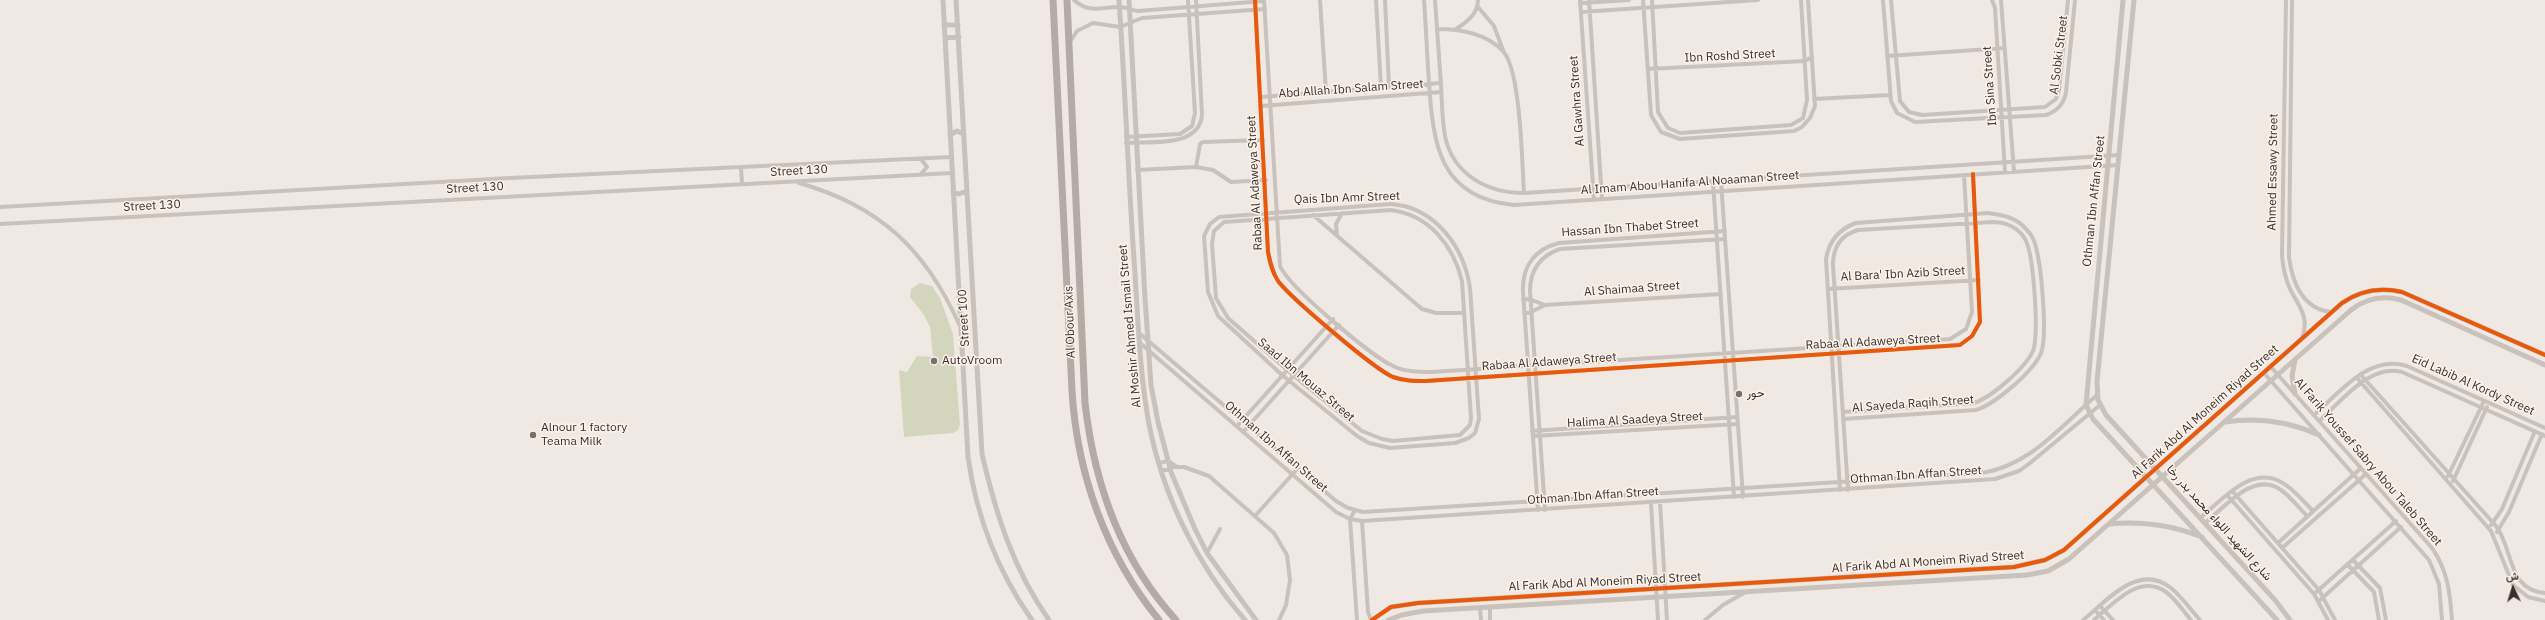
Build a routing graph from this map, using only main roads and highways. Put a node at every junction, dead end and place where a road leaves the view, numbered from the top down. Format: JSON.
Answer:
{"nodes":[{"id":1,"x":1053,"y":0,"type":"edge"},
{"id":2,"x":1067,"y":0,"type":"edge"},
{"id":3,"x":1159,"y":620,"type":"edge"},
{"id":4,"x":1176,"y":620,"type":"edge"}],
"edges":[{"from":1,"to":3,"type":"highway","name":"Al Obour Axis"},
{"from":2,"to":4,"type":"highway","name":"Al Obour Axis"}]}
